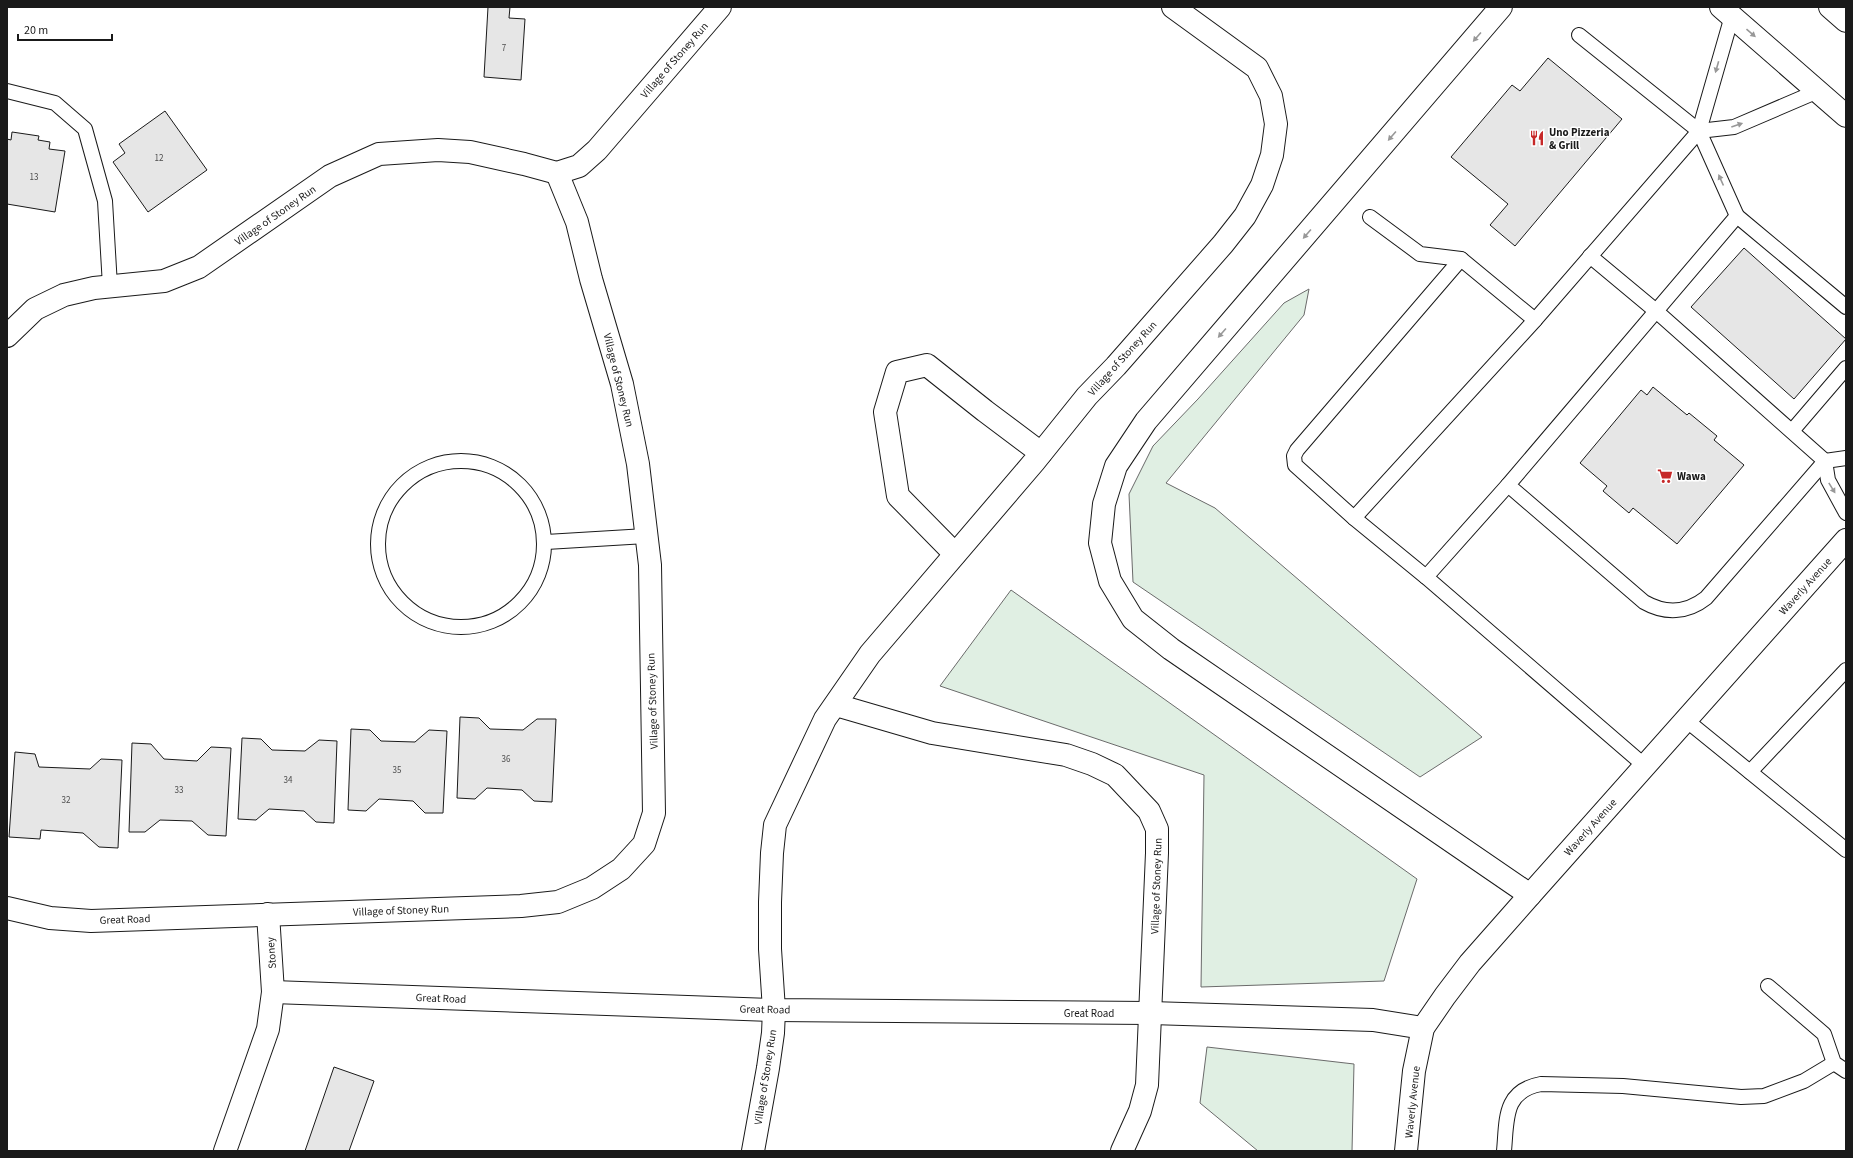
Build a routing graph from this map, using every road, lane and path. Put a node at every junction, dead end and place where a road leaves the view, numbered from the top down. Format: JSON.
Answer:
{"nodes":[{"id":1,"x":720,"y":7,"type":"edge"},
{"id":2,"x":1172,"y":7,"type":"edge"},
{"id":3,"x":1501,"y":7,"type":"edge"},
{"id":4,"x":1830,"y":7,"type":"edge"},
{"id":5,"x":1727,"y":12,"type":"edge"},
{"id":6,"x":1846,"y":21,"type":"edge"},
{"id":7,"x":1579,"y":35,"type":"dead end"},
{"id":8,"x":7,"y":91,"type":"edge"},
{"id":9,"x":1818,"y":91,"type":"junction"},
{"id":10,"x":1846,"y":116,"type":"edge"},
{"id":11,"x":1699,"y":131,"type":"junction"},
{"id":12,"x":557,"y":173,"type":"junction"},
{"id":13,"x":1737,"y":216,"type":"junction"},
{"id":14,"x":1370,"y":217,"type":"dead end"},
{"id":15,"x":1590,"y":256,"type":"junction"},
{"id":16,"x":1461,"y":259,"type":"junction"},
{"id":17,"x":110,"y":286,"type":"junction"},
{"id":18,"x":1846,"y":307,"type":"edge"},
{"id":19,"x":1656,"y":311,"type":"junction"},
{"id":20,"x":1534,"y":320,"type":"junction"},
{"id":21,"x":7,"y":336,"type":"edge"},
{"id":22,"x":1846,"y":368,"type":"edge"},
{"id":23,"x":1792,"y":431,"type":"junction"},
{"id":24,"x":1041,"y":453,"type":"junction"},
{"id":25,"x":1846,"y":458,"type":"edge"},
{"id":26,"x":1825,"y":461,"type":"junction"},
{"id":27,"x":1508,"y":485,"type":"junction"},
{"id":28,"x":1846,"y":513,"type":"edge"},
{"id":29,"x":1354,"y":518,"type":"junction"},
{"id":30,"x":646,"y":536,"type":"junction"},
{"id":31,"x":1846,"y":540,"type":"edge"},
{"id":32,"x":546,"y":542,"type":"junction"},
{"id":33,"x":955,"y":554,"type":"junction"},
{"id":34,"x":1426,"y":577,"type":"junction"},
{"id":35,"x":1846,"y":670,"type":"edge"},
{"id":36,"x":836,"y":705,"type":"junction"},
{"id":37,"x":1686,"y":720,"type":"junction"},
{"id":38,"x":1645,"y":766,"type":"junction"},
{"id":39,"x":1750,"y":772,"type":"junction"},
{"id":40,"x":1846,"y":850,"type":"edge"},
{"id":41,"x":1530,"y":894,"type":"junction"},
{"id":42,"x":7,"y":908,"type":"edge"},
{"id":43,"x":268,"y":914,"type":"junction"},
{"id":44,"x":1768,"y":986,"type":"dead end"},
{"id":45,"x":273,"y":992,"type":"junction"},
{"id":46,"x":774,"y":1010,"type":"junction"},
{"id":47,"x":1151,"y":1013,"type":"junction"},
{"id":48,"x":1423,"y":1028,"type":"junction"},
{"id":49,"x":1834,"y":1062,"type":"junction"},
{"id":50,"x":1846,"y":1071,"type":"edge"},
{"id":51,"x":225,"y":1151,"type":"edge"},
{"id":52,"x":753,"y":1151,"type":"edge"},
{"id":53,"x":1122,"y":1151,"type":"edge"},
{"id":54,"x":1406,"y":1151,"type":"edge"},
{"id":55,"x":1504,"y":1151,"type":"edge"}],
"edges":[{"from":1,"to":12,"type":"main road","name":"Village of Stoney Run"},
{"from":2,"to":24,"type":"main road","name":"Village of Stoney Run"},
{"from":3,"to":41,"type":"main road","one_way":true},
{"from":4,"to":6,"type":"main road"},
{"from":5,"to":9,"type":"main road","one_way":true},
{"from":5,"to":11,"type":"lane","one_way":true},
{"from":7,"to":11,"type":"lane"},
{"from":8,"to":17,"type":"lane"},
{"from":9,"to":10,"type":"main road"},
{"from":11,"to":9,"type":"lane","one_way":true},
{"from":13,"to":11,"type":"lane","one_way":true},
{"from":11,"to":15,"type":"lane"},
{"from":12,"to":17,"type":"main road","name":"Village of Stoney Run"},
{"from":12,"to":30,"type":"main road","name":"Village of Stoney Run"},
{"from":13,"to":18,"type":"lane"},
{"from":13,"to":19,"type":"lane"},
{"from":14,"to":16,"type":"lane"},
{"from":15,"to":19,"type":"lane"},
{"from":15,"to":20,"type":"lane"},
{"from":16,"to":20,"type":"lane"},
{"from":16,"to":29,"type":"lane"},
{"from":17,"to":21,"type":"main road","name":"Village of Stoney Run"},
{"from":19,"to":23,"type":"lane"},
{"from":19,"to":27,"type":"lane"},
{"from":20,"to":29,"type":"lane"},
{"from":22,"to":23,"type":"lane"},
{"from":23,"to":26,"type":"lane"},
{"from":24,"to":33,"type":"main road","name":"Village of Stoney Run"},
{"from":24,"to":33,"type":"main road"},
{"from":25,"to":26,"type":"lane"},
{"from":26,"to":27,"type":"lane"},
{"from":26,"to":28,"type":"lane","one_way":true},
{"from":27,"to":34,"type":"lane"},
{"from":29,"to":34,"type":"lane"},
{"from":30,"to":32,"type":"lane"},
{"from":30,"to":43,"type":"main road","name":"Village of Stoney Run"},
{"from":31,"to":37,"type":"main road","name":"Waverly Avenue"},
{"from":32,"to":32,"type":"lane"},
{"from":33,"to":36,"type":"main road","name":"Village of Stoney Run"},
{"from":34,"to":38,"type":"lane"},
{"from":35,"to":39,"type":"lane"},
{"from":36,"to":46,"type":"main road","name":"Village of Stoney Run"},
{"from":36,"to":47,"type":"main road","name":"Village of Stoney Run"},
{"from":37,"to":38,"type":"main road","name":"Waverly Avenue"},
{"from":37,"to":39,"type":"lane"},
{"from":38,"to":41,"type":"main road","name":"Waverly Avenue"},
{"from":39,"to":40,"type":"lane"},
{"from":41,"to":48,"type":"main road","name":"Waverly Avenue"},
{"from":42,"to":43,"type":"main road","name":"Great Road"},
{"from":43,"to":45,"type":"main road","name":"Stoney"},
{"from":44,"to":49,"type":"lane"},
{"from":45,"to":46,"type":"main road","name":"Great Road"},
{"from":45,"to":51,"type":"main road"},
{"from":46,"to":47,"type":"main road","name":"Great Road"},
{"from":46,"to":52,"type":"main road","name":"Village of Stoney Run"},
{"from":47,"to":48,"type":"main road","name":"Great Road"},
{"from":47,"to":53,"type":"main road","name":"Village of Stoney Run"},
{"from":48,"to":54,"type":"main road","name":"Waverly Avenue"},
{"from":49,"to":50,"type":"lane"},
{"from":49,"to":55,"type":"lane"}]}
